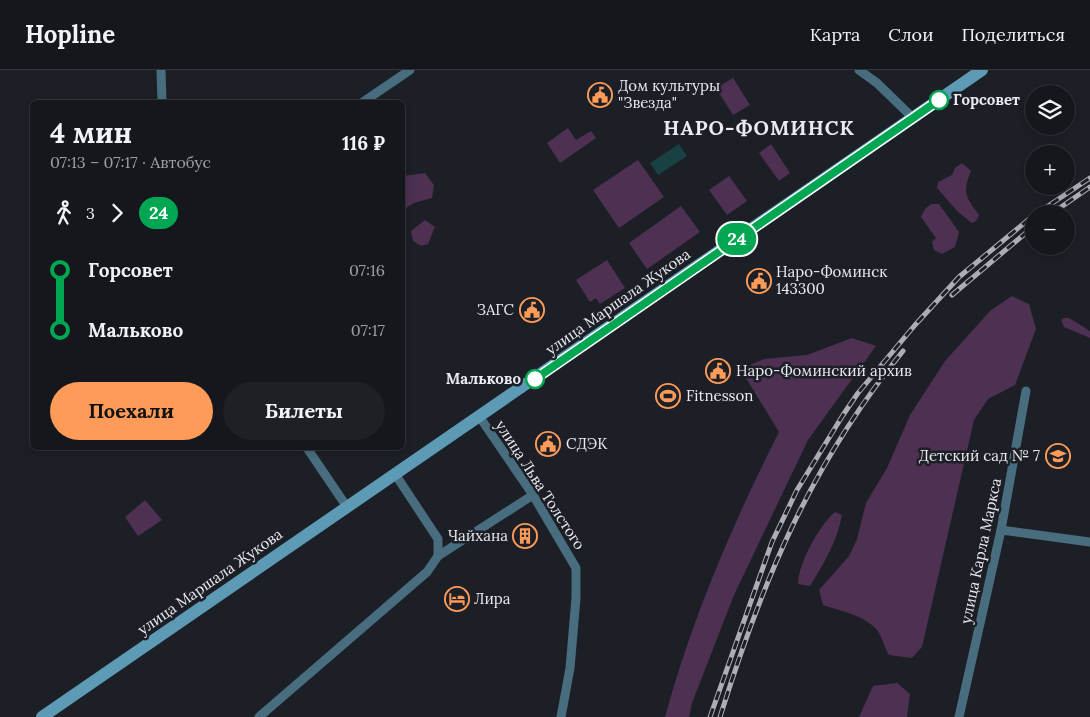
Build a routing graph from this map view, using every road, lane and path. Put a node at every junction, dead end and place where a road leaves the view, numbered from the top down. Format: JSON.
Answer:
{"nodes":[{"id":1,"x":161,"y":70,"type":"edge"},
{"id":2,"x":410,"y":70,"type":"edge"},
{"id":3,"x":859,"y":70,"type":"edge"},
{"id":4,"x":982,"y":70,"type":"edge"},
{"id":5,"x":162,"y":100,"type":"edge"},
{"id":6,"x":366,"y":100,"type":"edge"},
{"id":7,"x":913,"y":118,"type":"junction"},
{"id":8,"x":1026,"y":391,"type":"dead end"},
{"id":9,"x":479,"y":416,"type":"junction"},
{"id":10,"x":308,"y":450,"type":"edge"},
{"id":11,"x":395,"y":474,"type":"junction"},
{"id":12,"x":533,"y":495,"type":"junction"},
{"id":13,"x":347,"y":507,"type":"junction"},
{"id":14,"x":1001,"y":530,"type":"junction"},
{"id":15,"x":1090,"y":542,"type":"edge"},
{"id":16,"x":438,"y":556,"type":"junction"},
{"id":17,"x":42,"y":717,"type":"edge"},
{"id":18,"x":259,"y":717,"type":"edge"},
{"id":19,"x":561,"y":717,"type":"edge"},
{"id":20,"x":958,"y":717,"type":"edge"}],
"edges":[{"from":1,"to":5,"type":"street"},
{"from":2,"to":6,"type":"street"},
{"from":3,"to":7,"type":"street"},
{"from":4,"to":7,"type":"main road","name":"улица Маршала Жукова"},
{"from":7,"to":9,"type":"main road","name":"улица Маршала Жукова"},
{"from":8,"to":14,"type":"street","name":"улица Карла Маркса"},
{"from":9,"to":11,"type":"main road","name":"улица Маршала Жукова"},
{"from":9,"to":12,"type":"street","name":"улица Льва Толстого"},
{"from":10,"to":13,"type":"street"},
{"from":11,"to":13,"type":"main road","name":"улица Маршала Жукова"},
{"from":11,"to":16,"type":"street"},
{"from":12,"to":16,"type":"street"},
{"from":12,"to":19,"type":"street","name":"улица Льва Толстого"},
{"from":13,"to":17,"type":"main road","name":"улица Маршала Жукова"},
{"from":14,"to":15,"type":"street"},
{"from":14,"to":20,"type":"street","name":"улица Карла Маркса"},
{"from":16,"to":18,"type":"street"}]}
